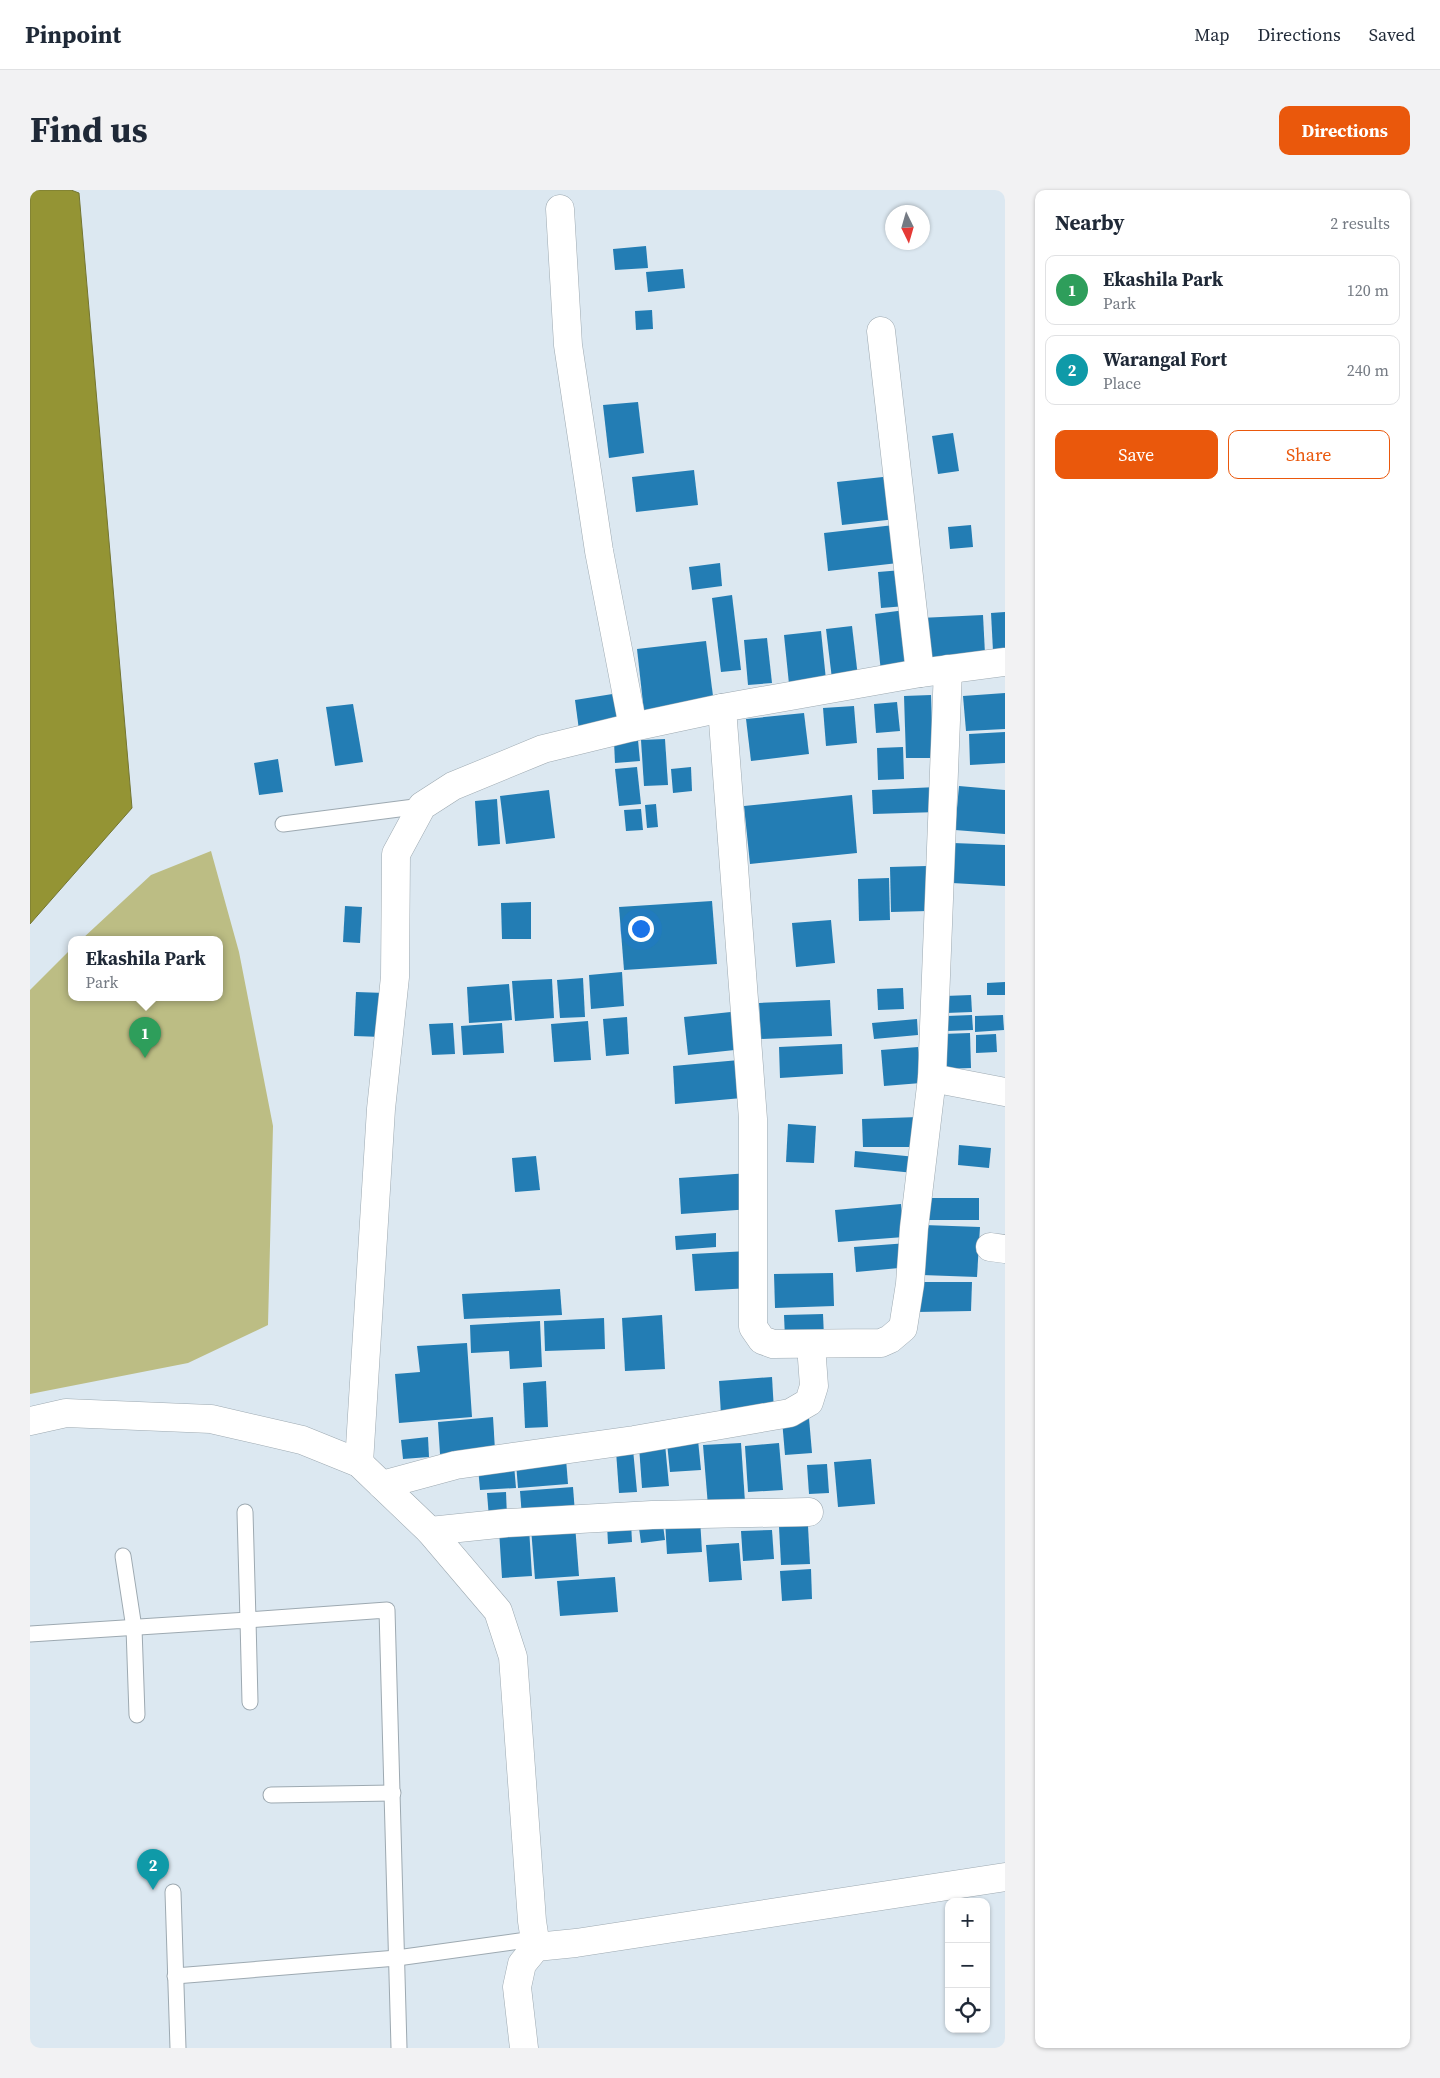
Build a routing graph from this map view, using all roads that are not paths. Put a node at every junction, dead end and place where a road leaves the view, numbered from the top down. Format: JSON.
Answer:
{"nodes":[{"id":1,"x":560,"y":210,"type":"dead end"},
{"id":2,"x":881,"y":331,"type":"dead end"},
{"id":3,"x":1005,"y":662,"type":"edge"},
{"id":4,"x":948,"y":669,"type":"junction"},
{"id":5,"x":920,"y":673,"type":"junction"},
{"id":6,"x":722,"y":708,"type":"junction"},
{"id":7,"x":633,"y":726,"type":"junction"},
{"id":8,"x":422,"y":806,"type":"junction"},
{"id":9,"x":283,"y":824,"type":"dead end"},
{"id":10,"x":932,"y":1078,"type":"junction"},
{"id":11,"x":1005,"y":1092,"type":"edge"},
{"id":12,"x":811,"y":1345,"type":"junction"},
{"id":13,"x":30,"y":1421,"type":"edge"},
{"id":14,"x":358,"y":1463,"type":"junction"},
{"id":15,"x":382,"y":1485,"type":"junction"},
{"id":16,"x":245,"y":1512,"type":"dead end"},
{"id":17,"x":808,"y":1512,"type":"dead end"},
{"id":18,"x":430,"y":1530,"type":"junction"},
{"id":19,"x":123,"y":1556,"type":"dead end"},
{"id":20,"x":248,"y":1620,"type":"junction"},
{"id":21,"x":134,"y":1628,"type":"junction"},
{"id":22,"x":30,"y":1634,"type":"edge"},
{"id":23,"x":250,"y":1702,"type":"dead end"},
{"id":24,"x":137,"y":1715,"type":"dead end"},
{"id":25,"x":392,"y":1792,"type":"junction"},
{"id":26,"x":271,"y":1795,"type":"dead end"},
{"id":27,"x":1005,"y":1877,"type":"edge"},
{"id":28,"x":173,"y":1892,"type":"dead end"},
{"id":29,"x":535,"y":1943,"type":"junction"},
{"id":30,"x":397,"y":1958,"type":"junction"},
{"id":31,"x":175,"y":1976,"type":"junction"},
{"id":32,"x":178,"y":2048,"type":"edge"},
{"id":33,"x":399,"y":2048,"type":"edge"},
{"id":34,"x":524,"y":2048,"type":"edge"}],
"edges":[{"from":1,"to":7,"type":"street"},
{"from":2,"to":5,"type":"street"},
{"from":3,"to":4,"type":"street"},
{"from":4,"to":5,"type":"street"},
{"from":4,"to":10,"type":"street"},
{"from":5,"to":6,"type":"street"},
{"from":6,"to":7,"type":"street"},
{"from":6,"to":12,"type":"street"},
{"from":7,"to":8,"type":"street"},
{"from":8,"to":9,"type":"lane"},
{"from":8,"to":14,"type":"street"},
{"from":10,"to":11,"type":"street"},
{"from":10,"to":12,"type":"street"},
{"from":12,"to":15,"type":"street"},
{"from":13,"to":14,"type":"street"},
{"from":14,"to":15,"type":"street"},
{"from":15,"to":18,"type":"street"},
{"from":16,"to":20,"type":"lane"},
{"from":17,"to":18,"type":"street"},
{"from":18,"to":29,"type":"street"},
{"from":19,"to":21,"type":"lane"},
{"from":20,"to":21,"type":"lane"},
{"from":20,"to":23,"type":"lane"},
{"from":20,"to":25,"type":"lane"},
{"from":21,"to":22,"type":"lane"},
{"from":21,"to":24,"type":"lane"},
{"from":25,"to":26,"type":"lane"},
{"from":25,"to":30,"type":"lane"},
{"from":27,"to":29,"type":"street"},
{"from":28,"to":31,"type":"lane"},
{"from":29,"to":30,"type":"lane"},
{"from":29,"to":34,"type":"street"},
{"from":30,"to":31,"type":"lane"},
{"from":30,"to":33,"type":"lane"},
{"from":31,"to":32,"type":"lane"}]}
